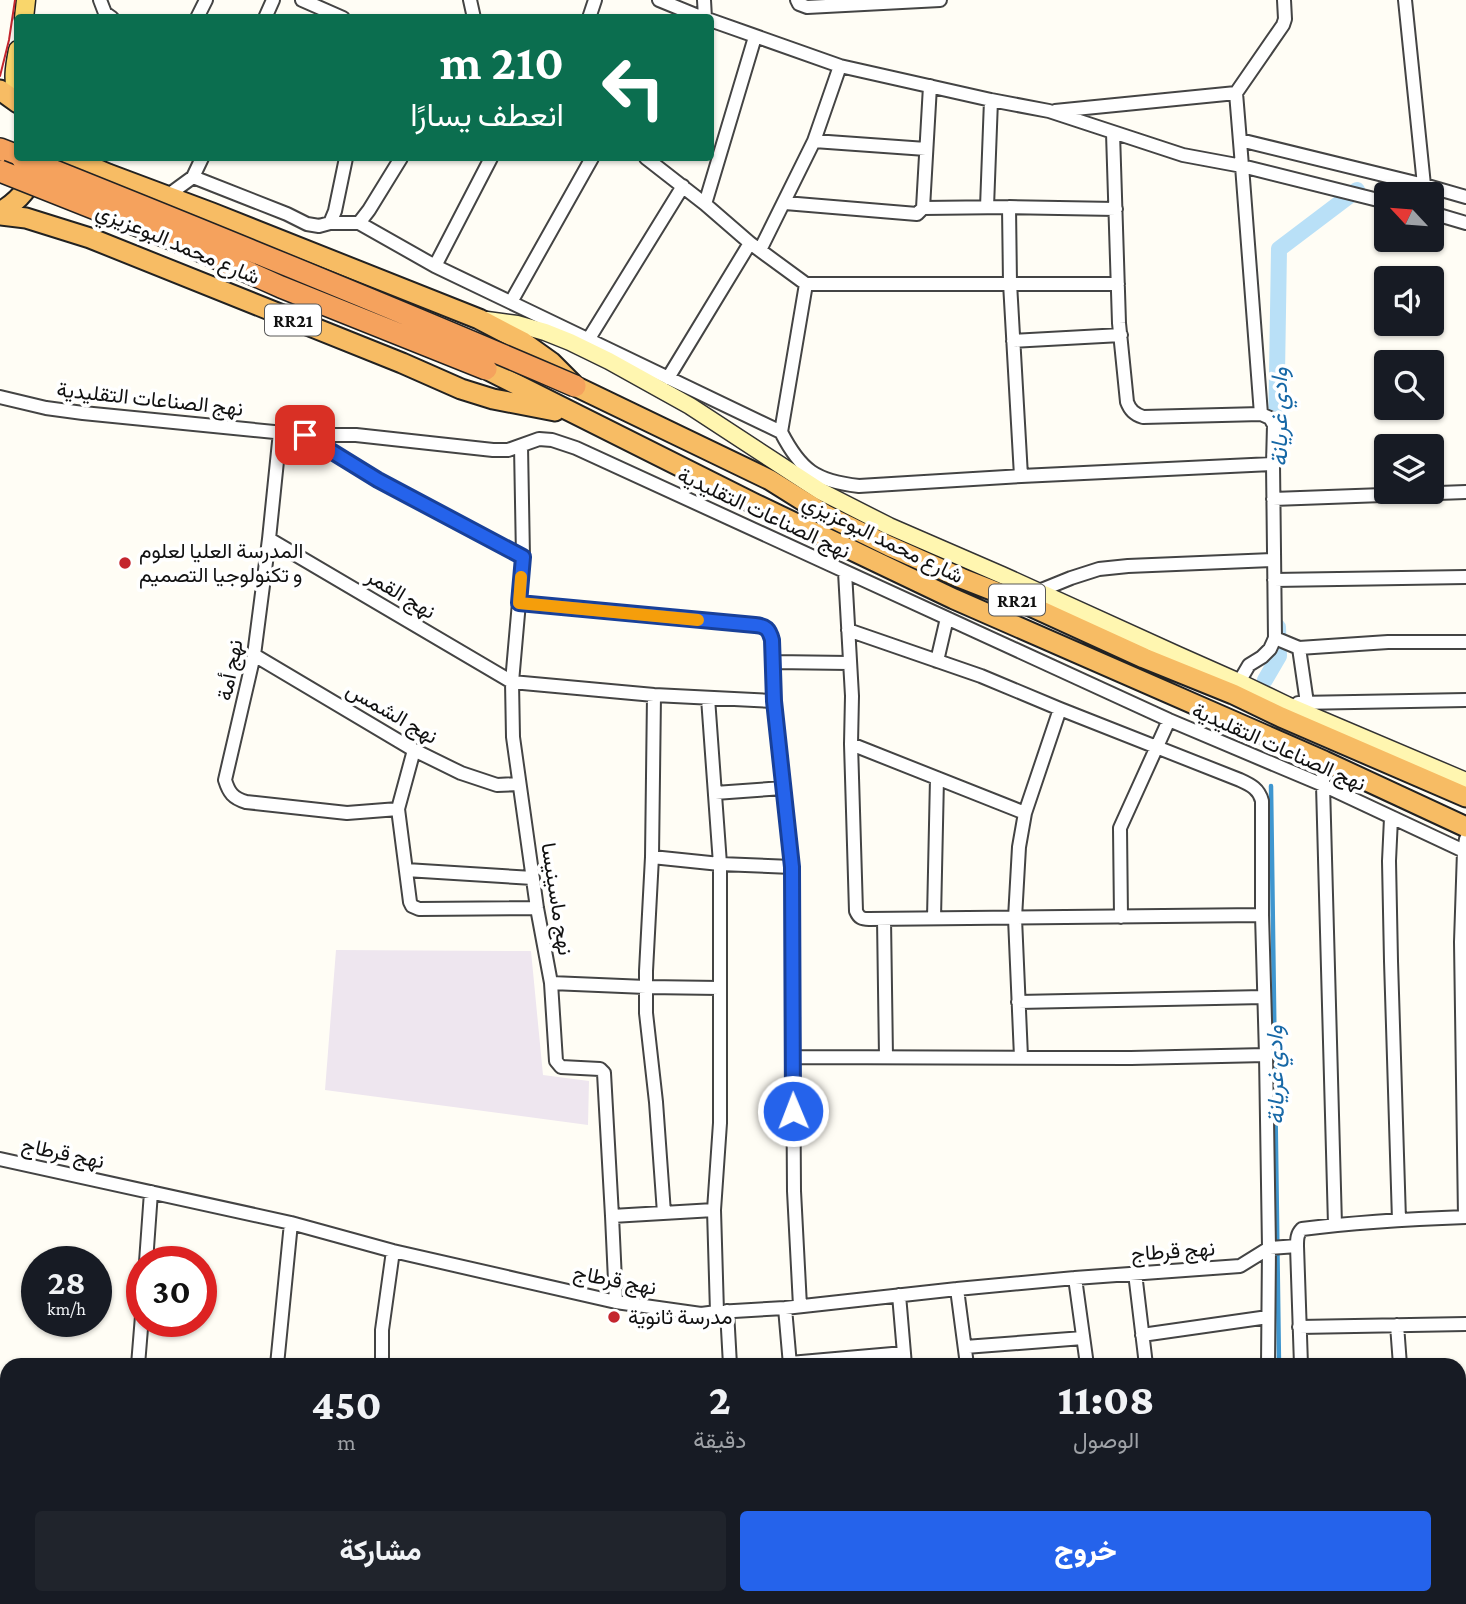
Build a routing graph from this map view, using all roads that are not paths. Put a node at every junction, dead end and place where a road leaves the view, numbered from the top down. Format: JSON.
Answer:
{"nodes":[{"id":1,"x":302,"y":0,"type":"edge"},
{"id":2,"x":659,"y":0,"type":"edge"},
{"id":3,"x":797,"y":0,"type":"edge"},
{"id":4,"x":940,"y":0,"type":"edge"},
{"id":5,"x":1284,"y":0,"type":"edge"},
{"id":6,"x":1405,"y":0,"type":"edge"},
{"id":7,"x":341,"y":12,"type":"edge"},
{"id":8,"x":680,"y":13,"type":"edge"},
{"id":9,"x":714,"y":22,"type":"edge"},
{"id":10,"x":755,"y":37,"type":"junction"},
{"id":11,"x":840,"y":66,"type":"junction"},
{"id":12,"x":930,"y":86,"type":"junction"},
{"id":13,"x":1236,"y":93,"type":"junction"},
{"id":14,"x":991,"y":100,"type":"junction"},
{"id":15,"x":1049,"y":111,"type":"junction"},
{"id":16,"x":1113,"y":133,"type":"junction"},
{"id":17,"x":1240,"y":140,"type":"junction"},
{"id":18,"x":814,"y":141,"type":"junction"},
{"id":19,"x":926,"y":149,"type":"junction"},
{"id":20,"x":30,"y":161,"type":"edge"},
{"id":21,"x":36,"y":161,"type":"edge"},
{"id":22,"x":78,"y":161,"type":"edge"},
{"id":23,"x":201,"y":161,"type":"edge"},
{"id":24,"x":345,"y":161,"type":"edge"},
{"id":25,"x":399,"y":161,"type":"edge"},
{"id":26,"x":489,"y":161,"type":"edge"},
{"id":27,"x":590,"y":161,"type":"edge"},
{"id":28,"x":650,"y":161,"type":"edge"},
{"id":29,"x":1242,"y":166,"type":"junction"},
{"id":30,"x":0,"y":171,"type":"edge"},
{"id":31,"x":194,"y":177,"type":"junction"},
{"id":32,"x":1395,"y":182,"type":"edge"},
{"id":33,"x":1423,"y":182,"type":"edge"},
{"id":34,"x":683,"y":186,"type":"junction"},
{"id":35,"x":1444,"y":193,"type":"edge"},
{"id":36,"x":167,"y":196,"type":"junction"},
{"id":37,"x":1466,"y":197,"type":"edge"},
{"id":38,"x":1374,"y":199,"type":"edge"},
{"id":39,"x":785,"y":203,"type":"junction"},
{"id":40,"x":705,"y":204,"type":"junction"},
{"id":41,"x":987,"y":207,"type":"junction"},
{"id":42,"x":1009,"y":207,"type":"junction"},
{"id":43,"x":923,"y":208,"type":"junction"},
{"id":44,"x":1116,"y":209,"type":"junction"},
{"id":45,"x":0,"y":214,"type":"edge"},
{"id":46,"x":1444,"y":217,"type":"edge"},
{"id":47,"x":330,"y":223,"type":"junction"},
{"id":48,"x":359,"y":223,"type":"junction"},
{"id":49,"x":1466,"y":223,"type":"edge"},
{"id":50,"x":755,"y":247,"type":"junction"},
{"id":51,"x":435,"y":266,"type":"junction"},
{"id":52,"x":1010,"y":283,"type":"junction"},
{"id":53,"x":806,"y":284,"type":"junction"},
{"id":54,"x":1118,"y":284,"type":"junction"},
{"id":55,"x":510,"y":302,"type":"junction"},
{"id":56,"x":479,"y":319,"type":"junction"},
{"id":57,"x":1121,"y":335,"type":"junction"},
{"id":58,"x":588,"y":340,"type":"junction"},
{"id":59,"x":1013,"y":341,"type":"junction"},
{"id":60,"x":486,"y":369,"type":"joint"},
{"id":61,"x":668,"y":378,"type":"junction"},
{"id":62,"x":575,"y":386,"type":"junction"},
{"id":63,"x":0,"y":397,"type":"edge"},
{"id":64,"x":1261,"y":414,"type":"junction"},
{"id":65,"x":587,"y":419,"type":"junction"},
{"id":66,"x":279,"y":432,"type":"junction"},
{"id":67,"x":781,"y":432,"type":"junction"},
{"id":68,"x":305,"y":435,"type":"junction"},
{"id":69,"x":521,"y":446,"type":"junction"},
{"id":70,"x":1273,"y":464,"type":"junction"},
{"id":71,"x":1021,"y":476,"type":"junction"},
{"id":72,"x":1466,"y":492,"type":"edge"},
{"id":73,"x":1273,"y":499,"type":"junction"},
{"id":74,"x":269,"y":539,"type":"junction"},
{"id":75,"x":523,"y":557,"type":"junction"},
{"id":76,"x":1274,"y":559,"type":"junction"},
{"id":77,"x":845,"y":572,"type":"junction"},
{"id":78,"x":1466,"y":577,"type":"edge"},
{"id":79,"x":1274,"y":580,"type":"junction"},
{"id":80,"x":1038,"y":591,"type":"junction"},
{"id":81,"x":1017,"y":600,"type":"junction"},
{"id":82,"x":519,"y":603,"type":"junction"},
{"id":83,"x":947,"y":618,"type":"junction"},
{"id":84,"x":848,"y":630,"type":"junction"},
{"id":85,"x":1275,"y":638,"type":"junction"},
{"id":86,"x":1466,"y":642,"type":"edge"},
{"id":87,"x":1299,"y":648,"type":"junction"},
{"id":88,"x":254,"y":655,"type":"junction"},
{"id":89,"x":937,"y":661,"type":"junction"},
{"id":90,"x":773,"y":662,"type":"junction"},
{"id":91,"x":849,"y":663,"type":"junction"},
{"id":92,"x":512,"y":682,"type":"junction"},
{"id":93,"x":1239,"y":682,"type":"junction"},
{"id":94,"x":654,"y":695,"type":"junction"},
{"id":95,"x":708,"y":698,"type":"junction"},
{"id":96,"x":1466,"y":700,"type":"edge"},
{"id":97,"x":774,"y":701,"type":"junction"},
{"id":98,"x":1307,"y":703,"type":"junction"},
{"id":99,"x":1060,"y":709,"type":"junction"},
{"id":100,"x":1284,"y":711,"type":"junction"},
{"id":101,"x":1169,"y":720,"type":"junction"},
{"id":102,"x":851,"y":744,"type":"junction"},
{"id":103,"x":1157,"y":747,"type":"junction"},
{"id":104,"x":414,"y":750,"type":"junction"},
{"id":105,"x":1324,"y":761,"type":"junction"},
{"id":106,"x":937,"y":778,"type":"junction"},
{"id":107,"x":1466,"y":781,"type":"edge"},
{"id":108,"x":518,"y":784,"type":"junction"},
{"id":109,"x":1323,"y":785,"type":"junction"},
{"id":110,"x":783,"y":788,"type":"junction"},
{"id":111,"x":715,"y":793,"type":"junction"},
{"id":112,"x":1466,"y":797,"type":"edge"},
{"id":113,"x":398,"y":809,"type":"junction"},
{"id":114,"x":1025,"y":813,"type":"junction"},
{"id":115,"x":1391,"y":818,"type":"junction"},
{"id":116,"x":1466,"y":827,"type":"edge"},
{"id":117,"x":1465,"y":847,"type":"edge"},
{"id":118,"x":652,"y":857,"type":"junction"},
{"id":119,"x":720,"y":864,"type":"junction"},
{"id":120,"x":792,"y":867,"type":"junction"},
{"id":121,"x":407,"y":870,"type":"junction"},
{"id":122,"x":533,"y":878,"type":"junction"},
{"id":123,"x":537,"y":908,"type":"junction"},
{"id":124,"x":1262,"y":915,"type":"junction"},
{"id":125,"x":1121,"y":916,"type":"junction"},
{"id":126,"x":934,"y":918,"type":"junction"},
{"id":127,"x":1015,"y":918,"type":"junction"},
{"id":128,"x":884,"y":919,"type":"junction"},
{"id":129,"x":551,"y":983,"type":"junction"},
{"id":130,"x":646,"y":987,"type":"junction"},
{"id":131,"x":720,"y":988,"type":"junction"},
{"id":132,"x":1264,"y":998,"type":"junction"},
{"id":133,"x":1018,"y":1002,"type":"junction"},
{"id":134,"x":1266,"y":1055,"type":"junction"},
{"id":135,"x":792,"y":1057,"type":"junction"},
{"id":136,"x":886,"y":1057,"type":"junction"},
{"id":137,"x":1021,"y":1057,"type":"junction"},
{"id":138,"x":0,"y":1159,"type":"edge"},
{"id":139,"x":151,"y":1192,"type":"junction"},
{"id":140,"x":714,"y":1210,"type":"junction"},
{"id":141,"x":664,"y":1213,"type":"junction"},
{"id":142,"x":612,"y":1216,"type":"junction"},
{"id":143,"x":1466,"y":1217,"type":"edge"},
{"id":144,"x":1399,"y":1220,"type":"junction"},
{"id":145,"x":291,"y":1223,"type":"junction"},
{"id":146,"x":1335,"y":1225,"type":"junction"},
{"id":147,"x":147,"y":1246,"type":"edge"},
{"id":148,"x":1294,"y":1246,"type":"junction"},
{"id":149,"x":1270,"y":1248,"type":"junction"},
{"id":150,"x":393,"y":1251,"type":"junction"},
{"id":151,"x":1135,"y":1273,"type":"junction"},
{"id":152,"x":1075,"y":1278,"type":"junction"},
{"id":153,"x":957,"y":1289,"type":"junction"},
{"id":154,"x":899,"y":1295,"type":"junction"},
{"id":155,"x":616,"y":1302,"type":"junction"},
{"id":156,"x":800,"y":1306,"type":"junction"},
{"id":157,"x":785,"y":1308,"type":"junction"},
{"id":158,"x":722,"y":1311,"type":"junction"},
{"id":159,"x":1268,"y":1317,"type":"junction"},
{"id":160,"x":1466,"y":1324,"type":"edge"},
{"id":161,"x":1397,"y":1325,"type":"junction"},
{"id":162,"x":1299,"y":1327,"type":"junction"},
{"id":163,"x":1142,"y":1335,"type":"junction"},
{"id":164,"x":140,"y":1337,"type":"edge"},
{"id":165,"x":1083,"y":1338,"type":"junction"},
{"id":166,"x":965,"y":1347,"type":"junction"},
{"id":167,"x":139,"y":1358,"type":"edge"},
{"id":168,"x":277,"y":1358,"type":"edge"},
{"id":169,"x":382,"y":1358,"type":"edge"},
{"id":170,"x":729,"y":1358,"type":"edge"},
{"id":171,"x":789,"y":1358,"type":"edge"},
{"id":172,"x":905,"y":1358,"type":"edge"},
{"id":173,"x":966,"y":1358,"type":"edge"},
{"id":174,"x":1086,"y":1358,"type":"edge"},
{"id":175,"x":1145,"y":1358,"type":"edge"},
{"id":176,"x":1268,"y":1358,"type":"edge"},
{"id":177,"x":1301,"y":1358,"type":"edge"},
{"id":178,"x":1399,"y":1358,"type":"edge"}],
"edges":[{"from":1,"to":7,"type":"street"},
{"from":2,"to":8,"type":"street"},
{"from":3,"to":4,"type":"street"},
{"from":5,"to":13,"type":"street"},
{"from":6,"to":33,"type":"street"},
{"from":9,"to":10,"type":"street"},
{"from":10,"to":11,"type":"street"},
{"from":10,"to":40,"type":"street"},
{"from":11,"to":12,"type":"street"},
{"from":11,"to":18,"type":"street"},
{"from":12,"to":14,"type":"street"},
{"from":12,"to":19,"type":"street"},
{"from":13,"to":15,"type":"street"},
{"from":13,"to":17,"type":"street"},
{"from":14,"to":15,"type":"street"},
{"from":14,"to":41,"type":"street"},
{"from":15,"to":16,"type":"street"},
{"from":16,"to":29,"type":"street"},
{"from":16,"to":44,"type":"street"},
{"from":17,"to":29,"type":"street"},
{"from":17,"to":32,"type":"street"},
{"from":18,"to":19,"type":"street"},
{"from":18,"to":39,"type":"street"},
{"from":19,"to":43,"type":"street"},
{"from":20,"to":62,"type":"highway","name":"شارع محمد البوعزيزي","number":"RR21","bridge":true},
{"from":21,"to":45,"type":"highway"},
{"from":22,"to":36,"type":"highway","name":"شارع محمد البوعزيزي","number":"RR21"},
{"from":23,"to":31,"type":"street"},
{"from":24,"to":47,"type":"street"},
{"from":25,"to":48,"type":"street"},
{"from":26,"to":51,"type":"street"},
{"from":27,"to":55,"type":"street"},
{"from":28,"to":34,"type":"street"},
{"from":29,"to":38,"type":"street"},
{"from":29,"to":64,"type":"street"},
{"from":30,"to":60,"type":"highway","name":"شارع محمد البوعزيزي","number":"RR21","bridge":true},
{"from":31,"to":36,"type":"street"},
{"from":31,"to":47,"type":"street"},
{"from":34,"to":40,"type":"street"},
{"from":34,"to":58,"type":"street"},
{"from":35,"to":37,"type":"street"},
{"from":36,"to":56,"type":"highway","name":"شارع محمد البوعزيزي","number":"RR21"},
{"from":39,"to":43,"type":"street"},
{"from":39,"to":50,"type":"street"},
{"from":40,"to":50,"type":"street"},
{"from":41,"to":42,"type":"street"},
{"from":41,"to":43,"type":"street"},
{"from":42,"to":44,"type":"street"},
{"from":42,"to":52,"type":"street"},
{"from":44,"to":54,"type":"street"},
{"from":45,"to":65,"type":"highway","name":"شارع محمد البوعزيزي","number":"RR21"},
{"from":46,"to":49,"type":"street"},
{"from":47,"to":48,"type":"street"},
{"from":48,"to":51,"type":"street"},
{"from":50,"to":53,"type":"street"},
{"from":50,"to":61,"type":"street"},
{"from":51,"to":55,"type":"street"},
{"from":52,"to":53,"type":"street"},
{"from":52,"to":54,"type":"street"},
{"from":52,"to":59,"type":"street"},
{"from":53,"to":67,"type":"street"},
{"from":54,"to":57,"type":"street"},
{"from":55,"to":58,"type":"street"},
{"from":56,"to":62,"type":"highway","name":"شارع محمد البوعزيزي","number":"RR21"},
{"from":56,"to":80,"type":"main road"},
{"from":57,"to":59,"type":"street"},
{"from":57,"to":64,"type":"street"},
{"from":58,"to":61,"type":"street"},
{"from":59,"to":71,"type":"street"},
{"from":60,"to":65,"type":"highway","name":"شارع محمد البوعزيزي","number":"RR21"},
{"from":61,"to":67,"type":"street"},
{"from":62,"to":81,"type":"highway","name":"شارع محمد البوعزيزي","number":"RR21"},
{"from":63,"to":66,"type":"street","name":"نهج الصناعات التقليدية"},
{"from":64,"to":70,"type":"street"},
{"from":65,"to":105,"type":"highway","name":"شارع محمد البوعزيزي","number":"RR21"},
{"from":66,"to":68,"type":"street","name":"نهج الصناعات التقليدية"},
{"from":66,"to":74,"type":"street","name":"نهج أمة"},
{"from":67,"to":71,"type":"street"},
{"from":68,"to":69,"type":"street","name":"نهج الصناعات التقليدية"},
{"from":68,"to":75,"type":"street"},
{"from":69,"to":75,"type":"street","name":"نهج ماسينيسا"},
{"from":69,"to":77,"type":"street","name":"نهج الصناعات التقليدية"},
{"from":70,"to":71,"type":"street"},
{"from":70,"to":73,"type":"street"},
{"from":72,"to":73,"type":"street"},
{"from":73,"to":76,"type":"street"},
{"from":74,"to":88,"type":"street","name":"نهج أمة"},
{"from":74,"to":92,"type":"street","name":"نهج القمر"},
{"from":75,"to":82,"type":"street","name":"نهج ماسينيسا"},
{"from":76,"to":79,"type":"street"},
{"from":76,"to":80,"type":"street"},
{"from":77,"to":83,"type":"street","name":"نهج الصناعات التقليدية"},
{"from":77,"to":84,"type":"street"},
{"from":78,"to":79,"type":"street"},
{"from":79,"to":85,"type":"street"},
{"from":80,"to":81,"type":"street"},
{"from":80,"to":93,"type":"main road"},
{"from":81,"to":100,"type":"highway","name":"شارع محمد البوعزيزي","number":"RR21"},
{"from":82,"to":90,"type":"street"},
{"from":82,"to":92,"type":"street","name":"نهج ماسينيسا"},
{"from":83,"to":89,"type":"street"},
{"from":83,"to":101,"type":"street","name":"نهج الصناعات التقليدية"},
{"from":84,"to":89,"type":"street"},
{"from":84,"to":91,"type":"street"},
{"from":85,"to":87,"type":"street"},
{"from":85,"to":93,"type":"street"},
{"from":86,"to":87,"type":"street"},
{"from":87,"to":98,"type":"street"},
{"from":88,"to":104,"type":"street","name":"نهج الشمس"},
{"from":88,"to":113,"type":"street","name":"نهج أمة"},
{"from":89,"to":99,"type":"street"},
{"from":90,"to":91,"type":"street"},
{"from":90,"to":97,"type":"street"},
{"from":91,"to":102,"type":"street"},
{"from":92,"to":94,"type":"street"},
{"from":92,"to":108,"type":"street","name":"نهج ماسينيسا"},
{"from":93,"to":100,"type":"main road"},
{"from":94,"to":95,"type":"street"},
{"from":94,"to":118,"type":"street"},
{"from":95,"to":97,"type":"street"},
{"from":95,"to":111,"type":"street"},
{"from":96,"to":98,"type":"street"},
{"from":97,"to":110,"type":"street"},
{"from":98,"to":100,"type":"street"},
{"from":99,"to":103,"type":"street"},
{"from":99,"to":114,"type":"street"},
{"from":100,"to":107,"type":"main road"},
{"from":100,"to":112,"type":"highway","name":"شارع محمد البوعزيزي","number":"RR21"},
{"from":101,"to":103,"type":"street"},
{"from":101,"to":109,"type":"street","name":"نهج الصناعات التقليدية"},
{"from":102,"to":106,"type":"street"},
{"from":102,"to":128,"type":"street"},
{"from":103,"to":124,"type":"street"},
{"from":103,"to":125,"type":"street"},
{"from":104,"to":108,"type":"street","name":"نهج الشمس"},
{"from":104,"to":113,"type":"street"},
{"from":105,"to":109,"type":"street"},
{"from":105,"to":116,"type":"highway","name":"شارع محمد البوعزيزي","number":"RR21"},
{"from":106,"to":114,"type":"street"},
{"from":106,"to":126,"type":"street"},
{"from":108,"to":122,"type":"street","name":"نهج ماسينيسا"},
{"from":109,"to":115,"type":"street","name":"نهج الصناعات التقليدية"},
{"from":109,"to":146,"type":"street"},
{"from":110,"to":111,"type":"street"},
{"from":110,"to":120,"type":"street"},
{"from":111,"to":119,"type":"street"},
{"from":113,"to":121,"type":"street"},
{"from":114,"to":127,"type":"street"},
{"from":115,"to":117,"type":"street","name":"نهج الصناعات التقليدية"},
{"from":115,"to":144,"type":"street"},
{"from":117,"to":143,"type":"street"},
{"from":118,"to":119,"type":"street"},
{"from":118,"to":130,"type":"street"},
{"from":119,"to":120,"type":"street"},
{"from":119,"to":131,"type":"street"},
{"from":120,"to":135,"type":"street"},
{"from":121,"to":122,"type":"street"},
{"from":121,"to":123,"type":"street"},
{"from":122,"to":123,"type":"street","name":"نهج ماسينيسا"},
{"from":123,"to":129,"type":"street","name":"نهج ماسينيسا"},
{"from":124,"to":125,"type":"street"},
{"from":124,"to":132,"type":"street"},
{"from":125,"to":127,"type":"street"},
{"from":126,"to":127,"type":"street"},
{"from":126,"to":128,"type":"street"},
{"from":127,"to":133,"type":"street"},
{"from":128,"to":136,"type":"street"},
{"from":129,"to":130,"type":"street"},
{"from":129,"to":142,"type":"street","name":"نهج ماسينيسا"},
{"from":130,"to":131,"type":"street"},
{"from":130,"to":141,"type":"street"},
{"from":131,"to":140,"type":"street"},
{"from":132,"to":133,"type":"street"},
{"from":132,"to":134,"type":"street"},
{"from":133,"to":137,"type":"street"},
{"from":134,"to":137,"type":"street"},
{"from":134,"to":149,"type":"street"},
{"from":135,"to":136,"type":"street"},
{"from":135,"to":156,"type":"street"},
{"from":136,"to":137,"type":"street"},
{"from":138,"to":139,"type":"street","name":"نهج قرطاج"},
{"from":139,"to":145,"type":"street","name":"نهج قرطاج"},
{"from":139,"to":147,"type":"street"},
{"from":140,"to":141,"type":"street"},
{"from":140,"to":158,"type":"street"},
{"from":141,"to":142,"type":"street"},
{"from":142,"to":155,"type":"street"},
{"from":143,"to":144,"type":"street"},
{"from":144,"to":146,"type":"street"},
{"from":145,"to":150,"type":"street","name":"نهج قرطاج"},
{"from":145,"to":168,"type":"street"},
{"from":146,"to":148,"type":"street"},
{"from":148,"to":149,"type":"street"},
{"from":148,"to":162,"type":"street"},
{"from":149,"to":151,"type":"street","name":"نهج قرطاج"},
{"from":149,"to":159,"type":"street"},
{"from":150,"to":155,"type":"street","name":"نهج قرطاج"},
{"from":150,"to":169,"type":"street"},
{"from":151,"to":152,"type":"street","name":"نهج قرطاج"},
{"from":151,"to":163,"type":"street"},
{"from":152,"to":153,"type":"street","name":"نهج قرطاج"},
{"from":152,"to":165,"type":"street"},
{"from":153,"to":154,"type":"street","name":"نهج قرطاج"},
{"from":153,"to":166,"type":"street"},
{"from":154,"to":156,"type":"street","name":"نهج قرطاج"},
{"from":154,"to":172,"type":"street"},
{"from":155,"to":158,"type":"street","name":"نهج قرطاج"},
{"from":156,"to":157,"type":"street","name":"نهج قرطاج"},
{"from":157,"to":158,"type":"street","name":"نهج قرطاج"},
{"from":157,"to":171,"type":"street"},
{"from":158,"to":170,"type":"street"},
{"from":159,"to":163,"type":"street"},
{"from":159,"to":176,"type":"street"},
{"from":160,"to":161,"type":"street"},
{"from":161,"to":162,"type":"street"},
{"from":161,"to":178,"type":"street"},
{"from":162,"to":177,"type":"street"},
{"from":163,"to":175,"type":"street"},
{"from":164,"to":167,"type":"street"},
{"from":165,"to":166,"type":"street"},
{"from":165,"to":174,"type":"street"},
{"from":166,"to":173,"type":"street"}]}
